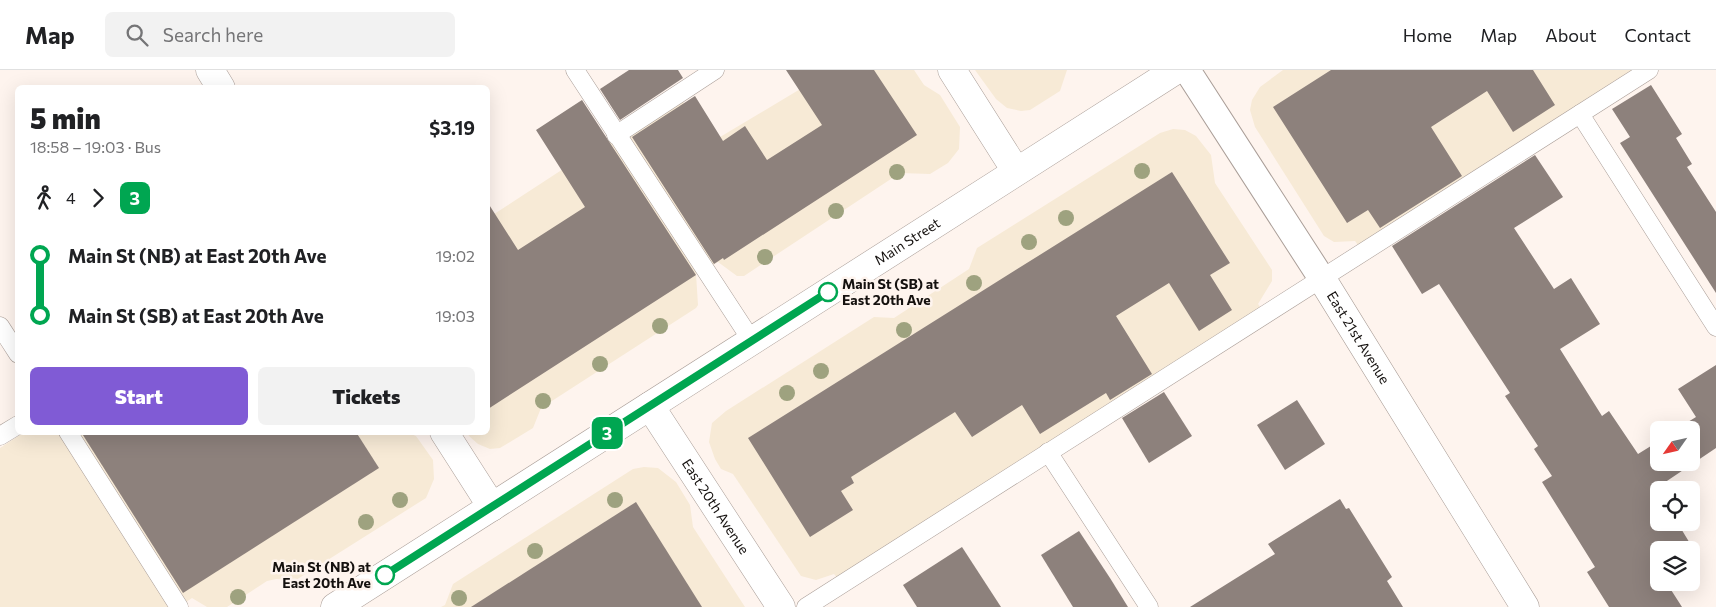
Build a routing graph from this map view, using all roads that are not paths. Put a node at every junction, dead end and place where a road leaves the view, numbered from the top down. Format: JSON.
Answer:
{"nodes":[{"id":1,"x":210,"y":70,"type":"edge"},
{"id":2,"x":575,"y":70,"type":"edge"},
{"id":3,"x":715,"y":70,"type":"edge"},
{"id":4,"x":952,"y":70,"type":"edge"},
{"id":5,"x":1176,"y":70,"type":"edge"},
{"id":6,"x":1187,"y":70,"type":"edge"},
{"id":7,"x":1649,"y":70,"type":"edge"},
{"id":8,"x":219,"y":85,"type":"edge"},
{"id":9,"x":1580,"y":114,"type":"junction"},
{"id":10,"x":616,"y":134,"type":"junction"},
{"id":11,"x":1016,"y":171,"type":"junction"},
{"id":12,"x":1322,"y":279,"type":"junction"},
{"id":13,"x":0,"y":326,"type":"edge"},
{"id":14,"x":1716,"y":327,"type":"edge"},
{"id":15,"x":752,"y":340,"type":"junction"},
{"id":16,"x":15,"y":349,"type":"edge"},
{"id":17,"x":650,"y":406,"type":"junction"},
{"id":18,"x":15,"y":427,"type":"edge"},
{"id":19,"x":70,"y":435,"type":"edge"},
{"id":20,"x":446,"y":435,"type":"edge"},
{"id":21,"x":0,"y":436,"type":"edge"},
{"id":22,"x":1048,"y":452,"type":"junction"},
{"id":23,"x":492,"y":507,"type":"junction"},
{"id":24,"x":179,"y":607,"type":"edge"},
{"id":25,"x":335,"y":607,"type":"edge"},
{"id":26,"x":781,"y":607,"type":"edge"},
{"id":27,"x":806,"y":607,"type":"edge"},
{"id":28,"x":1149,"y":607,"type":"edge"},
{"id":29,"x":1525,"y":607,"type":"edge"}],
"edges":[{"from":1,"to":8,"type":"main road"},
{"from":2,"to":10,"type":"lane"},
{"from":3,"to":10,"type":"lane"},
{"from":4,"to":11,"type":"main road"},
{"from":5,"to":11,"type":"main road","name":"Main Street"},
{"from":6,"to":12,"type":"street","name":"East 21st Avenue"},
{"from":7,"to":9,"type":"lane"},
{"from":9,"to":12,"type":"lane"},
{"from":9,"to":14,"type":"lane"},
{"from":10,"to":15,"type":"lane"},
{"from":11,"to":15,"type":"main road","name":"Main Street"},
{"from":12,"to":22,"type":"lane"},
{"from":12,"to":29,"type":"main road","name":"East 21st Avenue"},
{"from":13,"to":16,"type":"lane"},
{"from":15,"to":17,"type":"main road","name":"Main Street"},
{"from":17,"to":23,"type":"main road","name":"Main Street"},
{"from":17,"to":26,"type":"main road","name":"East 20th Avenue"},
{"from":18,"to":21,"type":"lane"},
{"from":19,"to":24,"type":"lane"},
{"from":20,"to":23,"type":"main road"},
{"from":22,"to":27,"type":"lane"},
{"from":22,"to":28,"type":"lane"},
{"from":23,"to":25,"type":"main road","name":"Main Street"}]}
